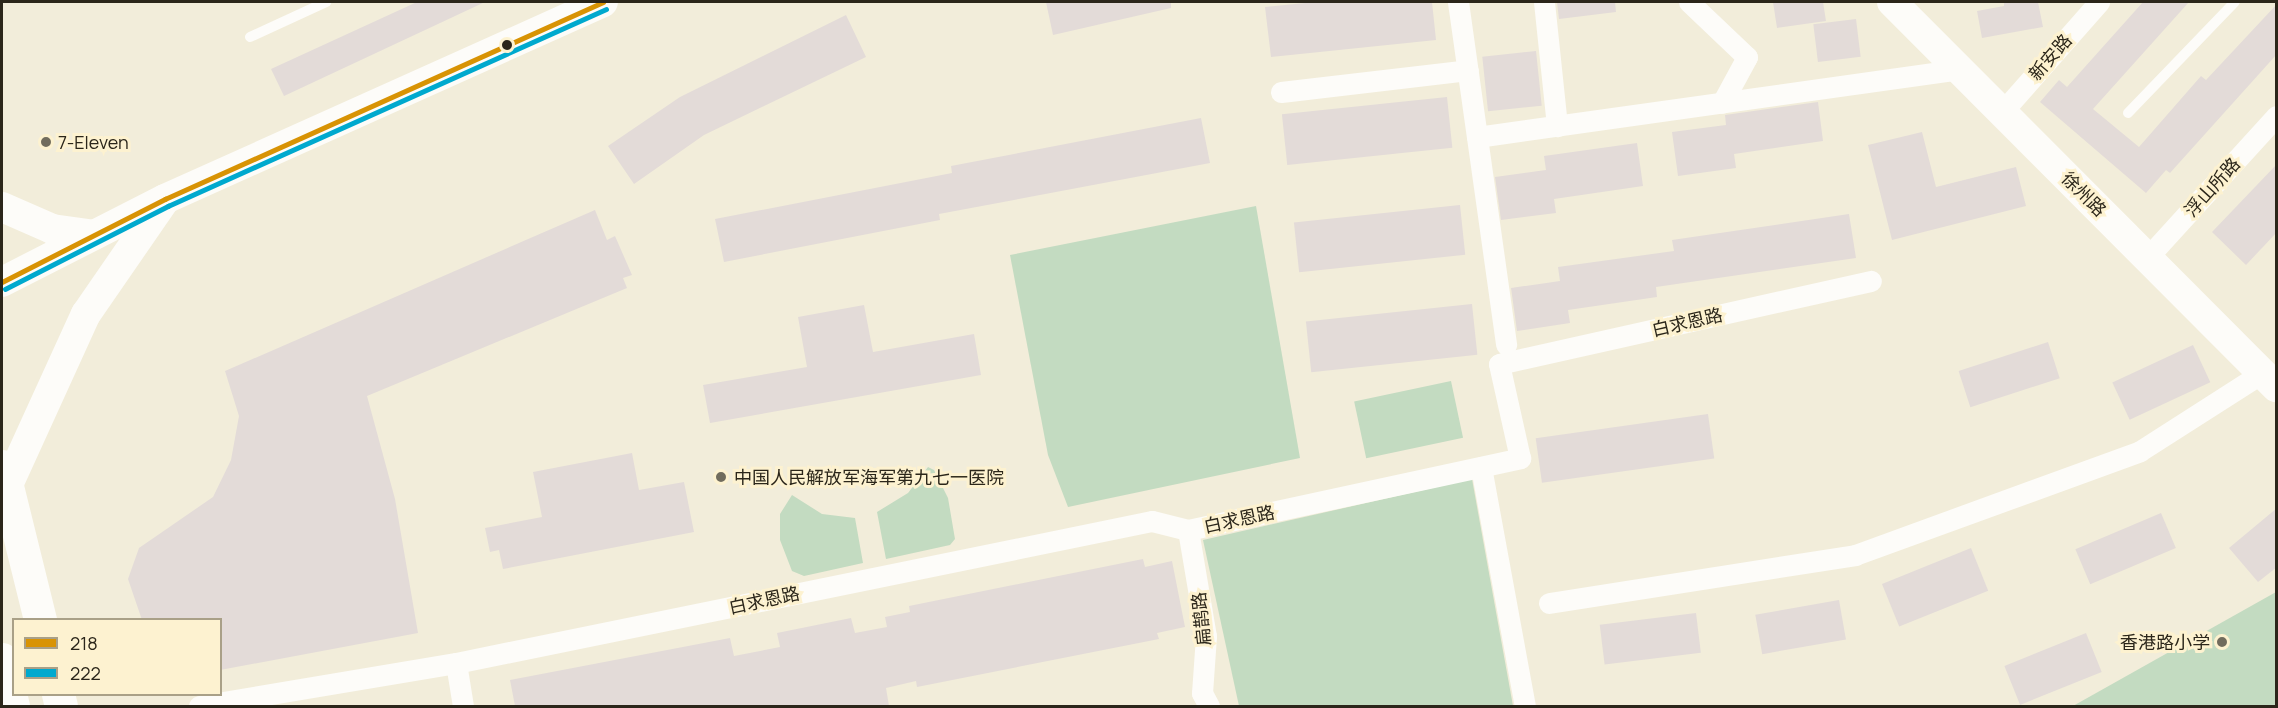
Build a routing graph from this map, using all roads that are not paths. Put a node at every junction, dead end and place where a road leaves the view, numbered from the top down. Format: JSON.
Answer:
{"nodes":[{"id":1,"x":326,"y":2,"type":"edge"},
{"id":2,"x":1458,"y":2,"type":"edge"},
{"id":3,"x":1544,"y":2,"type":"edge"},
{"id":4,"x":1689,"y":2,"type":"edge"},
{"id":5,"x":1892,"y":2,"type":"edge"},
{"id":6,"x":2099,"y":2,"type":"edge"},
{"id":7,"x":2235,"y":2,"type":"edge"},
{"id":8,"x":587,"y":5,"type":"edge"},
{"id":9,"x":250,"y":37,"type":"dead end"},
{"id":10,"x":1960,"y":69,"type":"junction"},
{"id":11,"x":1468,"y":70,"type":"junction"},
{"id":12,"x":1281,"y":92,"type":"dead end"},
{"id":13,"x":1722,"y":103,"type":"junction"},
{"id":14,"x":2002,"y":112,"type":"junction"},
{"id":15,"x":2128,"y":112,"type":"dead end"},
{"id":16,"x":2277,"y":116,"type":"edge"},
{"id":17,"x":1557,"y":126,"type":"junction"},
{"id":18,"x":1477,"y":137,"type":"junction"},
{"id":19,"x":165,"y":199,"type":"junction"},
{"id":20,"x":2,"y":207,"type":"edge"},
{"id":21,"x":94,"y":235,"type":"junction"},
{"id":22,"x":2147,"y":258,"type":"junction"},
{"id":23,"x":1871,"y":281,"type":"dead end"},
{"id":24,"x":2,"y":282,"type":"edge"},
{"id":25,"x":1506,"y":345,"type":"dead end"},
{"id":26,"x":2271,"y":377,"type":"edge"},
{"id":27,"x":1481,"y":467,"type":"junction"},
{"id":28,"x":4,"y":476,"type":"edge"},
{"id":29,"x":1188,"y":530,"type":"junction"},
{"id":30,"x":1549,"y":603,"type":"dead end"},
{"id":31,"x":40,"y":618,"type":"edge"},
{"id":32,"x":2,"y":658,"type":"edge"},
{"id":33,"x":456,"y":663,"type":"junction"},
{"id":34,"x":13,"y":706,"type":"edge"},
{"id":35,"x":200,"y":706,"type":"edge"},
{"id":36,"x":464,"y":706,"type":"edge"},
{"id":37,"x":1209,"y":706,"type":"edge"},
{"id":38,"x":1526,"y":706,"type":"edge"}],
"edges":[{"from":1,"to":9,"type":"lane"},
{"from":2,"to":11,"type":"street"},
{"from":3,"to":17,"type":"street"},
{"from":4,"to":13,"type":"street"},
{"from":5,"to":10,"type":"main road","name":"徐州路"},
{"from":6,"to":14,"type":"street","name":"新安路"},
{"from":7,"to":15,"type":"lane"},
{"from":8,"to":19,"type":"main road"},
{"from":10,"to":13,"type":"street"},
{"from":10,"to":14,"type":"main road","name":"徐州路"},
{"from":11,"to":12,"type":"street"},
{"from":11,"to":18,"type":"street"},
{"from":13,"to":17,"type":"street"},
{"from":14,"to":22,"type":"main road","name":"徐州路"},
{"from":16,"to":22,"type":"street","name":"浮山所路"},
{"from":17,"to":18,"type":"street"},
{"from":18,"to":25,"type":"street"},
{"from":19,"to":21,"type":"main road"},
{"from":19,"to":28,"type":"main road"},
{"from":20,"to":21,"type":"main road"},
{"from":21,"to":24,"type":"main road"},
{"from":22,"to":26,"type":"main road","name":"徐州路"},
{"from":23,"to":27,"type":"street","name":"白求恩路"},
{"from":26,"to":30,"type":"street"},
{"from":27,"to":29,"type":"street","name":"白求恩路"},
{"from":27,"to":38,"type":"street"},
{"from":28,"to":31,"type":"main road"},
{"from":29,"to":33,"type":"street","name":"白求恩路"},
{"from":29,"to":37,"type":"street","name":"扁鹊路"},
{"from":32,"to":34,"type":"main road"},
{"from":33,"to":35,"type":"street","name":"白求恩路"},
{"from":33,"to":36,"type":"street"}]}
